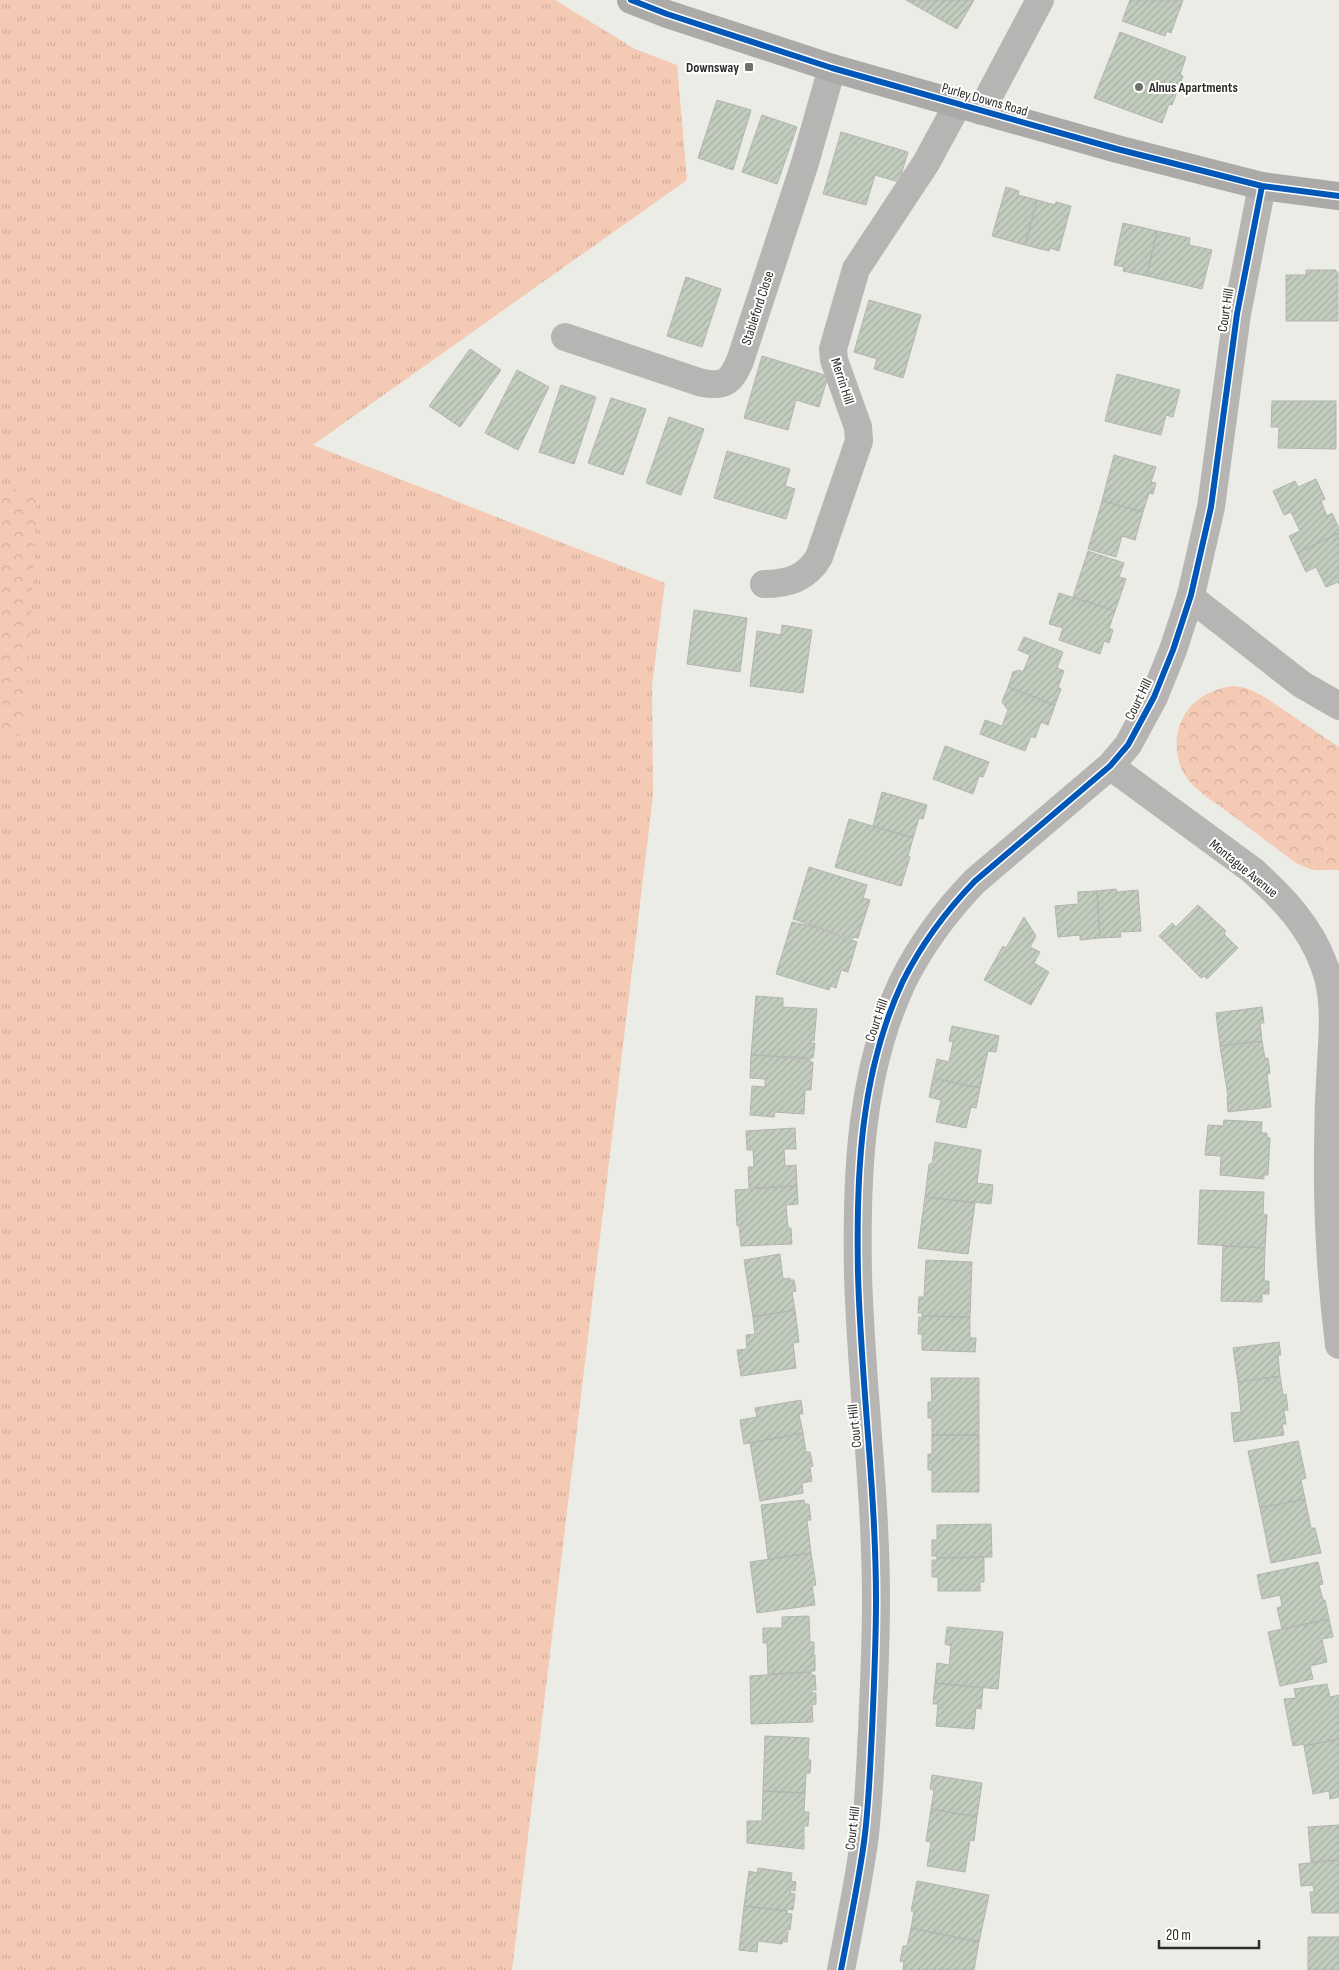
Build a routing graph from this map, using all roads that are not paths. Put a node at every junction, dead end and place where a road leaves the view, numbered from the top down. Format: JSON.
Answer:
{"nodes":[{"id":1,"x":630,"y":0,"type":"edge"},
{"id":2,"x":1040,"y":0,"type":"edge"},
{"id":3,"x":832,"y":68,"type":"junction"},
{"id":4,"x":969,"y":108,"type":"junction"},
{"id":5,"x":1262,"y":186,"type":"junction"},
{"id":6,"x":1339,"y":196,"type":"edge"},
{"id":7,"x":565,"y":337,"type":"dead end"},
{"id":8,"x":764,"y":584,"type":"dead end"},
{"id":9,"x":1190,"y":597,"type":"junction"},
{"id":10,"x":1339,"y":706,"type":"edge"},
{"id":11,"x":1110,"y":766,"type":"junction"},
{"id":12,"x":1330,"y":948,"type":"edge"},
{"id":13,"x":1339,"y":1345,"type":"edge"},
{"id":14,"x":841,"y":1970,"type":"edge"}],
"edges":[{"from":1,"to":3,"type":"street","name":"Purley Downs Road"},
{"from":2,"to":4,"type":"street"},
{"from":3,"to":4,"type":"street","name":"Purley Downs Road"},
{"from":3,"to":7,"type":"street","name":"Stableford Close"},
{"from":4,"to":5,"type":"street","name":"Purley Downs Road"},
{"from":4,"to":8,"type":"street","name":"Merrin Hill"},
{"from":5,"to":6,"type":"street","name":"Purley Downs Road"},
{"from":5,"to":9,"type":"street","name":"Court Hill"},
{"from":9,"to":10,"type":"street"},
{"from":9,"to":11,"type":"street","name":"Court Hill"},
{"from":11,"to":12,"type":"street","name":"Montague Avenue"},
{"from":11,"to":14,"type":"street","name":"Court Hill"},
{"from":12,"to":13,"type":"street","name":"Montague Avenue"}]}
